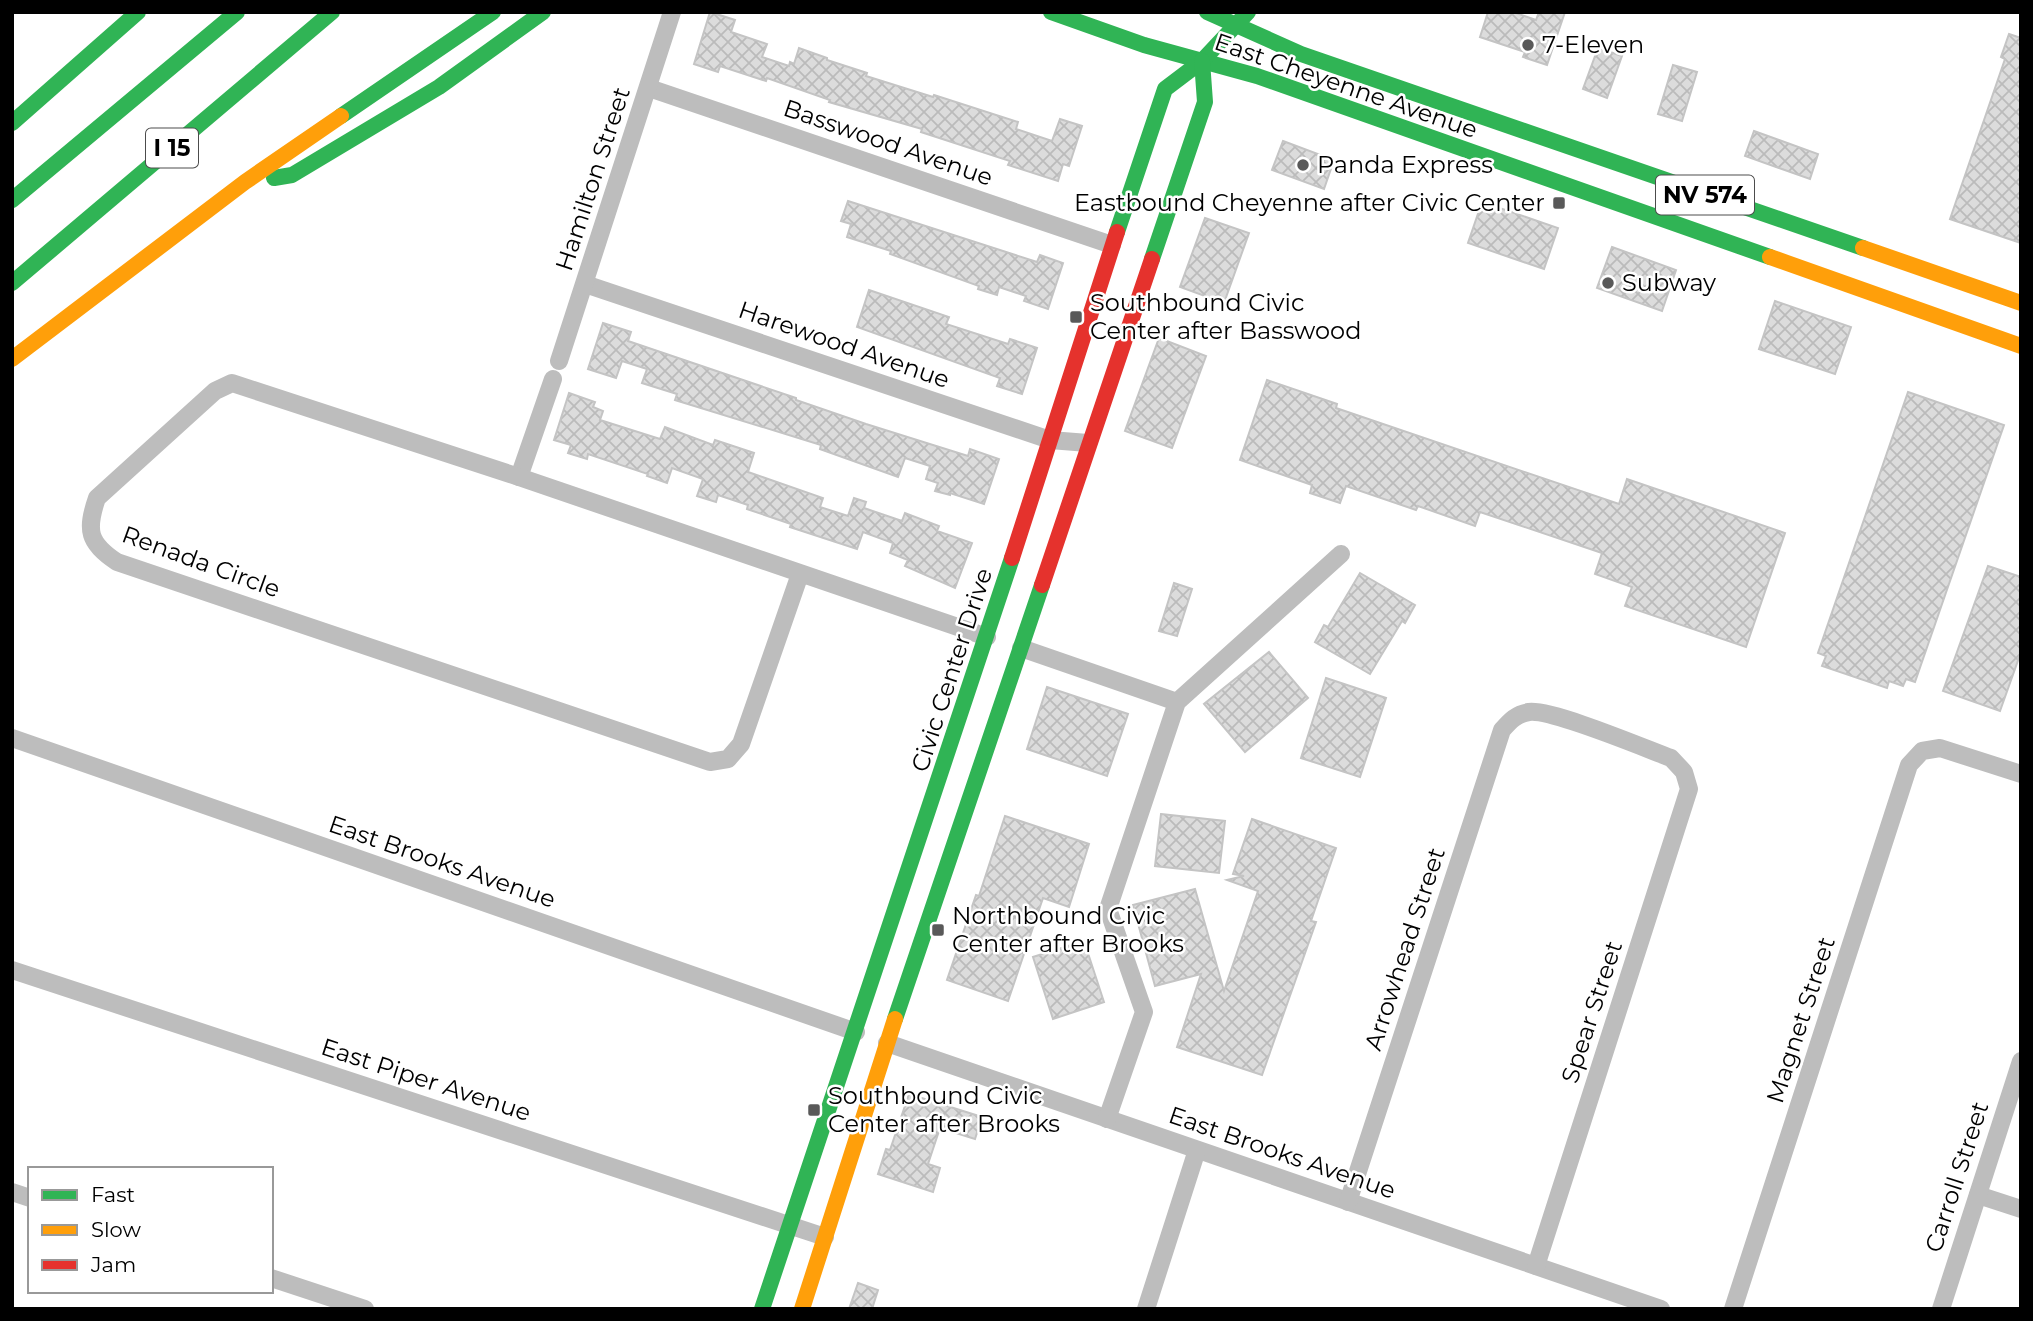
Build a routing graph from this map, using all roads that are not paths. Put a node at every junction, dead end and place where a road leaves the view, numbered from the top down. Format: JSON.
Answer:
{"nodes":[{"id":1,"x":138,"y":12,"type":"edge"},
{"id":2,"x":237,"y":12,"type":"edge"},
{"id":3,"x":332,"y":12,"type":"edge"},
{"id":4,"x":493,"y":12,"type":"edge"},
{"id":5,"x":543,"y":12,"type":"edge"},
{"id":6,"x":672,"y":12,"type":"edge"},
{"id":7,"x":1051,"y":12,"type":"edge"},
{"id":8,"x":1207,"y":12,"type":"edge"},
{"id":9,"x":1248,"y":12,"type":"edge"},
{"id":10,"x":1236,"y":24,"type":"junction"},
{"id":11,"x":1202,"y":61,"type":"junction"},
{"id":12,"x":649,"y":88,"type":"junction"},
{"id":13,"x":12,"y":123,"type":"edge"},
{"id":14,"x":1478,"y":154,"type":"junction"},
{"id":15,"x":1618,"y":165,"type":"junction"},
{"id":16,"x":1571,"y":169,"type":"dead end"},
{"id":17,"x":1600,"y":174,"type":"dead end"},
{"id":18,"x":245,"y":182,"type":"junction"},
{"id":19,"x":1605,"y":199,"type":"junction"},
{"id":20,"x":12,"y":200,"type":"edge"},
{"id":21,"x":1735,"y":205,"type":"junction"},
{"id":22,"x":1112,"y":245,"type":"junction"},
{"id":23,"x":1898,"y":260,"type":"junction"},
{"id":24,"x":1797,"y":267,"type":"junction"},
{"id":25,"x":12,"y":283,"type":"edge"},
{"id":26,"x":585,"y":284,"type":"junction"},
{"id":27,"x":1912,"y":289,"type":"dead end"},
{"id":28,"x":1938,"y":292,"type":"dead end"},
{"id":29,"x":2004,"y":298,"type":"junction"},
{"id":30,"x":1890,"y":299,"type":"junction"},
{"id":31,"x":2021,"y":303,"type":"edge"},
{"id":32,"x":2021,"y":331,"type":"edge"},
{"id":33,"x":1986,"y":334,"type":"junction"},
{"id":34,"x":2021,"y":346,"type":"edge"},
{"id":35,"x":12,"y":359,"type":"edge"},
{"id":36,"x":559,"y":360,"type":"dead end"},
{"id":37,"x":553,"y":379,"type":"dead end"},
{"id":38,"x":1050,"y":440,"type":"junction"},
{"id":39,"x":1088,"y":443,"type":"junction"},
{"id":40,"x":519,"y":477,"type":"junction"},
{"id":41,"x":1018,"y":541,"type":"junction"},
{"id":42,"x":1341,"y":554,"type":"dead end"},
{"id":43,"x":800,"y":574,"type":"junction"},
{"id":44,"x":987,"y":637,"type":"junction"},
{"id":45,"x":1021,"y":648,"type":"junction"},
{"id":46,"x":1177,"y":702,"type":"junction"},
{"id":47,"x":12,"y":738,"type":"edge"},
{"id":48,"x":984,"y":759,"type":"junction"},
{"id":49,"x":1684,"y":772,"type":"joint"},
{"id":50,"x":2021,"y":774,"type":"edge"},
{"id":51,"x":890,"y":929,"type":"junction"},
{"id":52,"x":899,"y":950,"type":"dead end"},
{"id":53,"x":12,"y":970,"type":"edge"},
{"id":54,"x":880,"y":1009,"type":"dead end"},
{"id":55,"x":864,"y":1042,"type":"junction"},
{"id":56,"x":887,"y":1043,"type":"junction"},
{"id":57,"x":2021,"y":1061,"type":"edge"},
{"id":58,"x":870,"y":1098,"type":"junction"},
{"id":59,"x":1107,"y":1119,"type":"junction"},
{"id":60,"x":1197,"y":1150,"type":"junction"},
{"id":61,"x":1978,"y":1195,"type":"junction"},
{"id":62,"x":1348,"y":1202,"type":"junction"},
{"id":63,"x":2021,"y":1209,"type":"edge"},
{"id":64,"x":790,"y":1225,"type":"junction"},
{"id":65,"x":825,"y":1237,"type":"junction"},
{"id":66,"x":1536,"y":1266,"type":"junction"},
{"id":67,"x":273,"y":1279,"type":"edge"},
{"id":68,"x":365,"y":1309,"type":"edge"},
{"id":69,"x":762,"y":1309,"type":"edge"},
{"id":70,"x":802,"y":1309,"type":"edge"},
{"id":71,"x":1146,"y":1309,"type":"edge"},
{"id":72,"x":1661,"y":1309,"type":"edge"},
{"id":73,"x":1733,"y":1309,"type":"edge"},
{"id":74,"x":1941,"y":1309,"type":"edge"}],
"edges":[{"from":1,"to":13,"type":"main road"},
{"from":2,"to":20,"type":"main road","number":"I 15"},
{"from":3,"to":25,"type":"main road","number":"I 15"},
{"from":4,"to":18,"type":"main road"},
{"from":5,"to":18,"type":"main road"},
{"from":6,"to":12,"type":"street","name":"Hamilton Street"},
{"from":7,"to":11,"type":"main road","name":"East Cheyenne Avenue","number":"NV 574"},
{"from":8,"to":10,"type":"main road","name":"East Cheyenne Avenue","number":"NV 574"},
{"from":9,"to":10,"type":"main road","name":"Civic Center Drive"},
{"from":10,"to":11,"type":"main road","name":"Civic Center Drive"},
{"from":10,"to":15,"type":"main road","name":"East Cheyenne Avenue","number":"NV 574"},
{"from":11,"to":14,"type":"main road","name":"East Cheyenne Avenue","number":"NV 574"},
{"from":11,"to":22,"type":"main road","name":"Civic Center Drive"},
{"from":11,"to":39,"type":"main road"},
{"from":12,"to":22,"type":"street","name":"Basswood Avenue"},
{"from":12,"to":26,"type":"street","name":"Hamilton Street"},
{"from":14,"to":16,"type":"main road"},
{"from":14,"to":19,"type":"main road","name":"East Cheyenne Avenue","number":"NV 574"},
{"from":15,"to":17,"type":"main road"},
{"from":15,"to":21,"type":"main road","name":"East Cheyenne Avenue","number":"NV 574"},
{"from":18,"to":35,"type":"main road"},
{"from":19,"to":21,"type":"main road"},
{"from":19,"to":24,"type":"main road","name":"East Cheyenne Avenue","number":"NV 574"},
{"from":21,"to":23,"type":"main road","name":"East Cheyenne Avenue","number":"NV 574"},
{"from":22,"to":38,"type":"main road","name":"Civic Center Drive"},
{"from":23,"to":24,"type":"main road"},
{"from":23,"to":29,"type":"main road","name":"East Cheyenne Avenue","number":"NV 574"},
{"from":24,"to":30,"type":"main road","name":"East Cheyenne Avenue","number":"NV 574"},
{"from":26,"to":36,"type":"street","name":"Hamilton Street"},
{"from":26,"to":38,"type":"street","name":"Harewood Avenue"},
{"from":27,"to":30,"type":"main road"},
{"from":28,"to":29,"type":"main road"},
{"from":29,"to":31,"type":"main road","name":"East Cheyenne Avenue","number":"NV 574"},
{"from":30,"to":33,"type":"main road","name":"East Cheyenne Avenue","number":"NV 574"},
{"from":32,"to":33,"type":"main road"},
{"from":33,"to":34,"type":"main road","name":"East Cheyenne Avenue","number":"NV 574"},
{"from":37,"to":40,"type":"street"},
{"from":38,"to":39,"type":"street","name":"Harewood Avenue"},
{"from":38,"to":41,"type":"main road","name":"Civic Center Drive"},
{"from":39,"to":45,"type":"main road"},
{"from":40,"to":43,"type":"street","name":"Renada Circle"},
{"from":40,"to":43,"type":"street","name":"Renada Circle"},
{"from":41,"to":44,"type":"main road","name":"Civic Center Drive"},
{"from":41,"to":45,"type":"main road"},
{"from":42,"to":46,"type":"street"},
{"from":43,"to":44,"type":"street","name":"Renada Circle"},
{"from":44,"to":48,"type":"main road"},
{"from":44,"to":51,"type":"main road","name":"Civic Center Drive"},
{"from":45,"to":46,"type":"street"},
{"from":45,"to":48,"type":"main road"},
{"from":46,"to":59,"type":"street"},
{"from":47,"to":55,"type":"street","name":"East Brooks Avenue"},
{"from":48,"to":56,"type":"main road"},
{"from":49,"to":62,"type":"street","name":"Arrowhead Street"},
{"from":49,"to":66,"type":"street","name":"Spear Street"},
{"from":50,"to":73,"type":"street","name":"Magnet Street"},
{"from":51,"to":52,"type":"main road"},
{"from":51,"to":55,"type":"main road","name":"Civic Center Drive"},
{"from":53,"to":64,"type":"street","name":"East Piper Avenue"},
{"from":54,"to":56,"type":"main road"},
{"from":55,"to":58,"type":"main road"},
{"from":55,"to":64,"type":"main road","name":"Civic Center Drive"},
{"from":56,"to":58,"type":"main road"},
{"from":56,"to":59,"type":"street","name":"East Brooks Avenue"},
{"from":57,"to":61,"type":"street","name":"Carroll Street"},
{"from":58,"to":65,"type":"main road"},
{"from":59,"to":60,"type":"street","name":"East Brooks Avenue"},
{"from":60,"to":62,"type":"street","name":"East Brooks Avenue"},
{"from":60,"to":71,"type":"street"},
{"from":61,"to":63,"type":"street"},
{"from":61,"to":74,"type":"street","name":"Carroll Street"},
{"from":62,"to":66,"type":"street","name":"East Brooks Avenue"},
{"from":64,"to":65,"type":"street","name":"East Piper Avenue"},
{"from":64,"to":69,"type":"main road","name":"Civic Center Drive"},
{"from":65,"to":70,"type":"main road"},
{"from":66,"to":72,"type":"street","name":"East Brooks Avenue"},
{"from":67,"to":68,"type":"street"}]}
